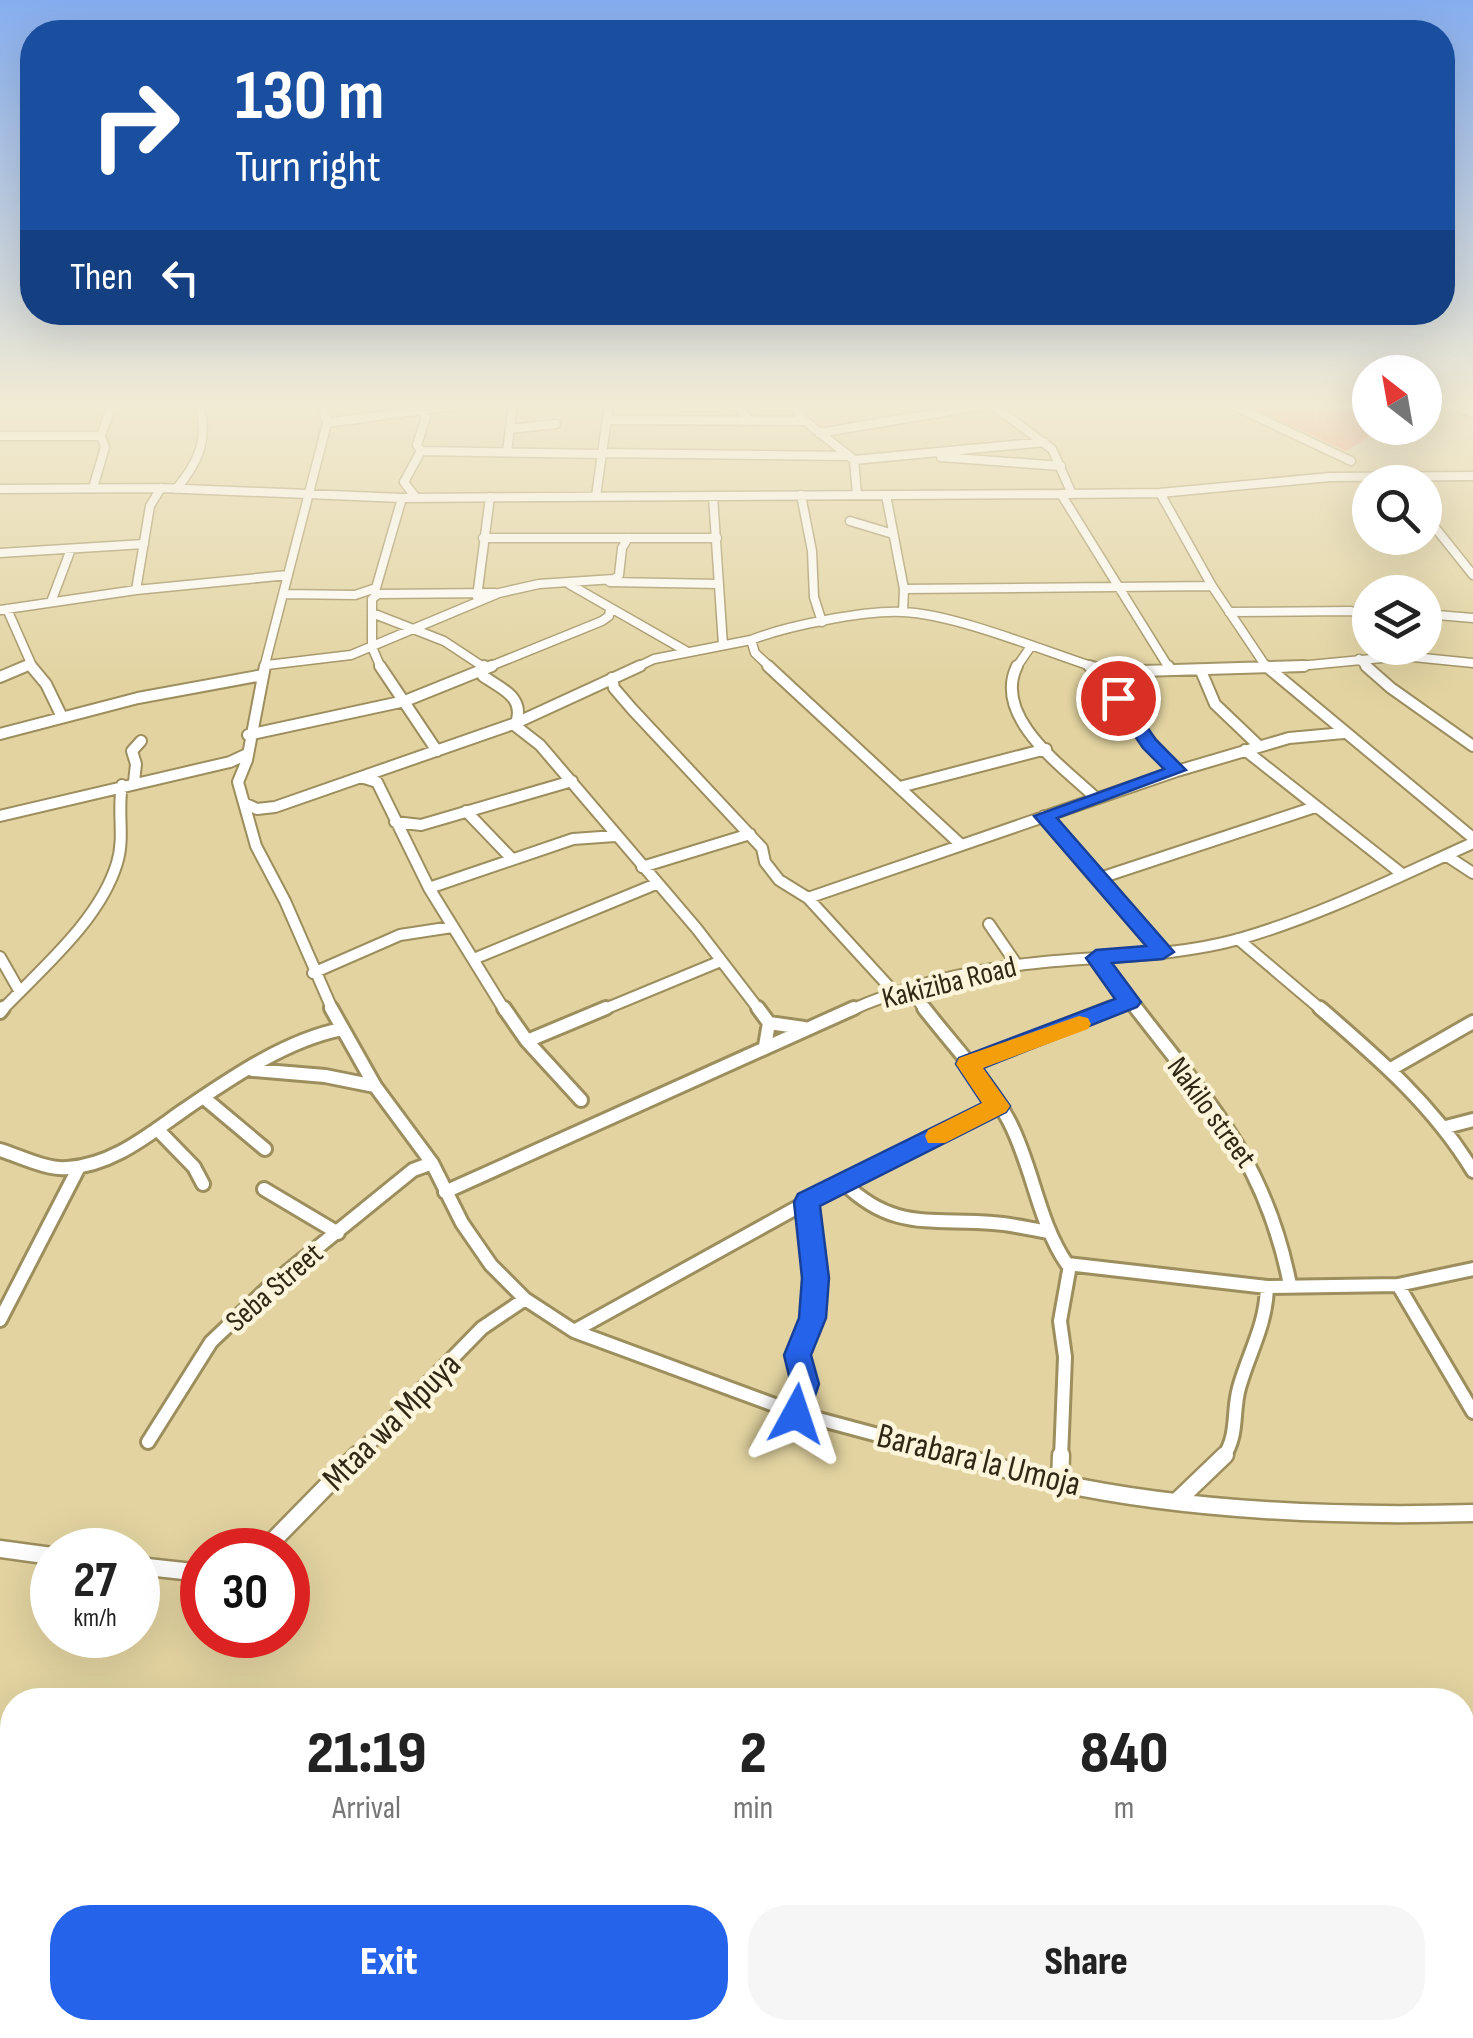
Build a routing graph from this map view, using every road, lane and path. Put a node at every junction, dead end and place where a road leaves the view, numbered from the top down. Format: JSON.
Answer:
{"nodes":[{"id":1,"x":154,"y":499,"type":"edge"},
{"id":2,"x":305,"y":499,"type":"edge"},
{"id":3,"x":402,"y":499,"type":"edge"},
{"id":4,"x":490,"y":499,"type":"edge"},
{"id":5,"x":713,"y":499,"type":"edge"},
{"id":6,"x":802,"y":499,"type":"edge"},
{"id":7,"x":887,"y":499,"type":"edge"},
{"id":8,"x":1070,"y":499,"type":"edge"},
{"id":9,"x":1164,"y":499,"type":"edge"},
{"id":10,"x":850,"y":521,"type":"dead end"},
{"id":11,"x":893,"y":534,"type":"junction"},
{"id":12,"x":1442,"y":536,"type":"edge"},
{"id":13,"x":483,"y":538,"type":"junction"},
{"id":14,"x":628,"y":538,"type":"junction"},
{"id":15,"x":717,"y":538,"type":"junction"},
{"id":16,"x":144,"y":544,"type":"junction"},
{"id":17,"x":71,"y":549,"type":"junction"},
{"id":18,"x":0,"y":553,"type":"edge"},
{"id":19,"x":288,"y":575,"type":"junction"},
{"id":20,"x":1473,"y":575,"type":"edge"},
{"id":21,"x":608,"y":582,"type":"junction"},
{"id":22,"x":569,"y":584,"type":"junction"},
{"id":23,"x":719,"y":584,"type":"junction"},
{"id":24,"x":1118,"y":585,"type":"junction"},
{"id":25,"x":1212,"y":586,"type":"junction"},
{"id":26,"x":904,"y":589,"type":"junction"},
{"id":27,"x":136,"y":590,"type":"junction"},
{"id":28,"x":283,"y":594,"type":"junction"},
{"id":29,"x":477,"y":598,"type":"junction"},
{"id":30,"x":51,"y":602,"type":"junction"},
{"id":31,"x":606,"y":606,"type":"junction"},
{"id":32,"x":4,"y":610,"type":"edge"},
{"id":33,"x":903,"y":612,"type":"junction"},
{"id":34,"x":1229,"y":612,"type":"junction"},
{"id":35,"x":372,"y":614,"type":"junction"},
{"id":36,"x":1352,"y":615,"type":"edge"},
{"id":37,"x":1442,"y":615,"type":"edge"},
{"id":38,"x":1473,"y":618,"type":"edge"},
{"id":39,"x":628,"y":620,"type":"junction"},
{"id":40,"x":602,"y":621,"type":"junction"},
{"id":41,"x":822,"y":622,"type":"junction"},
{"id":42,"x":416,"y":629,"type":"junction"},
{"id":43,"x":751,"y":640,"type":"junction"},
{"id":44,"x":723,"y":644,"type":"junction"},
{"id":45,"x":372,"y":648,"type":"junction"},
{"id":46,"x":1030,"y":649,"type":"junction"},
{"id":47,"x":686,"y":651,"type":"junction"},
{"id":48,"x":1442,"y":658,"type":"edge"},
{"id":49,"x":1352,"y":660,"type":"edge"},
{"id":50,"x":1473,"y":662,"type":"edge"},
{"id":51,"x":30,"y":664,"type":"junction"},
{"id":52,"x":1366,"y":665,"type":"edge"},
{"id":53,"x":485,"y":666,"type":"junction"},
{"id":54,"x":1268,"y":669,"type":"junction"},
{"id":55,"x":265,"y":670,"type":"junction"},
{"id":56,"x":1170,"y":670,"type":"junction"},
{"id":57,"x":1200,"y":671,"type":"junction"},
{"id":58,"x":1109,"y":672,"type":"junction"},
{"id":59,"x":0,"y":677,"type":"edge"},
{"id":60,"x":612,"y":678,"type":"junction"},
{"id":61,"x":589,"y":688,"type":"junction"},
{"id":62,"x":620,"y":694,"type":"junction"},
{"id":63,"x":405,"y":700,"type":"junction"},
{"id":64,"x":62,"y":717,"type":"junction"},
{"id":65,"x":514,"y":724,"type":"junction"},
{"id":66,"x":1344,"y":733,"type":"junction"},
{"id":67,"x":0,"y":734,"type":"edge"},
{"id":68,"x":248,"y":735,"type":"junction"},
{"id":69,"x":140,"y":741,"type":"dead end"},
{"id":70,"x":1259,"y":746,"type":"junction"},
{"id":71,"x":1473,"y":746,"type":"edge"},
{"id":72,"x":1046,"y":749,"type":"junction"},
{"id":73,"x":1245,"y":750,"type":"junction"},
{"id":74,"x":437,"y":751,"type":"junction"},
{"id":75,"x":247,"y":754,"type":"junction"},
{"id":76,"x":230,"y":762,"type":"junction"},
{"id":77,"x":242,"y":768,"type":"junction"},
{"id":78,"x":1176,"y":770,"type":"junction"},
{"id":79,"x":378,"y":776,"type":"junction"},
{"id":80,"x":572,"y":781,"type":"junction"},
{"id":81,"x":128,"y":783,"type":"junction"},
{"id":82,"x":900,"y":787,"type":"junction"},
{"id":83,"x":1096,"y":798,"type":"junction"},
{"id":84,"x":246,"y":804,"type":"junction"},
{"id":85,"x":1315,"y":807,"type":"junction"},
{"id":86,"x":466,"y":811,"type":"junction"},
{"id":87,"x":0,"y":816,"type":"edge"},
{"id":88,"x":1044,"y":816,"type":"junction"},
{"id":89,"x":395,"y":822,"type":"junction"},
{"id":90,"x":750,"y":834,"type":"junction"},
{"id":91,"x":615,"y":836,"type":"junction"},
{"id":92,"x":1473,"y":840,"type":"edge"},
{"id":93,"x":959,"y":843,"type":"junction"},
{"id":94,"x":1447,"y":856,"type":"junction"},
{"id":95,"x":512,"y":859,"type":"junction"},
{"id":96,"x":642,"y":867,"type":"junction"},
{"id":97,"x":1473,"y":873,"type":"edge"},
{"id":98,"x":1402,"y":874,"type":"junction"},
{"id":99,"x":1100,"y":878,"type":"junction"},
{"id":100,"x":656,"y":884,"type":"junction"},
{"id":101,"x":429,"y":888,"type":"junction"},
{"id":102,"x":808,"y":898,"type":"junction"},
{"id":103,"x":989,"y":924,"type":"dead end"},
{"id":104,"x":452,"y":927,"type":"junction"},
{"id":105,"x":1238,"y":938,"type":"junction"},
{"id":106,"x":1163,"y":952,"type":"junction"},
{"id":107,"x":0,"y":957,"type":"edge"},
{"id":108,"x":476,"y":958,"type":"junction"},
{"id":109,"x":1096,"y":958,"type":"junction"},
{"id":110,"x":722,"y":961,"type":"junction"},
{"id":111,"x":1017,"y":964,"type":"junction"},
{"id":112,"x":313,"y":973,"type":"junction"},
{"id":113,"x":909,"y":988,"type":"junction"},
{"id":114,"x":893,"y":991,"type":"junction"},
{"id":115,"x":20,"y":992,"type":"junction"},
{"id":116,"x":1130,"y":1002,"type":"junction"},
{"id":117,"x":0,"y":1012,"type":"edge"},
{"id":118,"x":769,"y":1022,"type":"junction"},
{"id":119,"x":1473,"y":1022,"type":"edge"},
{"id":120,"x":805,"y":1028,"type":"junction"},
{"id":121,"x":342,"y":1030,"type":"junction"},
{"id":122,"x":527,"y":1041,"type":"junction"},
{"id":123,"x":764,"y":1046,"type":"junction"},
{"id":124,"x":968,"y":1064,"type":"junction"},
{"id":125,"x":1391,"y":1068,"type":"junction"},
{"id":126,"x":252,"y":1070,"type":"junction"},
{"id":127,"x":376,"y":1086,"type":"junction"},
{"id":128,"x":203,"y":1097,"type":"junction"},
{"id":129,"x":581,"y":1100,"type":"dead end"},
{"id":130,"x":998,"y":1106,"type":"junction"},
{"id":131,"x":1473,"y":1120,"type":"edge"},
{"id":132,"x":1446,"y":1127,"type":"junction"},
{"id":133,"x":158,"y":1130,"type":"junction"},
{"id":134,"x":265,"y":1149,"type":"dead end"},
{"id":135,"x":0,"y":1150,"type":"edge"},
{"id":136,"x":432,"y":1163,"type":"junction"},
{"id":137,"x":78,"y":1167,"type":"junction"},
{"id":138,"x":1473,"y":1172,"type":"edge"},
{"id":139,"x":844,"y":1182,"type":"junction"},
{"id":140,"x":203,"y":1184,"type":"dead end"},
{"id":141,"x":264,"y":1189,"type":"dead end"},
{"id":142,"x":445,"y":1192,"type":"junction"},
{"id":143,"x":807,"y":1202,"type":"junction"},
{"id":144,"x":1048,"y":1232,"type":"junction"},
{"id":145,"x":338,"y":1233,"type":"junction"},
{"id":146,"x":1070,"y":1265,"type":"junction"},
{"id":147,"x":1473,"y":1269,"type":"edge"},
{"id":148,"x":1290,"y":1285,"type":"junction"},
{"id":149,"x":1398,"y":1285,"type":"junction"},
{"id":150,"x":1267,"y":1288,"type":"junction"},
{"id":151,"x":525,"y":1300,"type":"junction"},
{"id":152,"x":0,"y":1320,"type":"edge"},
{"id":153,"x":574,"y":1332,"type":"junction"},
{"id":154,"x":1473,"y":1412,"type":"edge"},
{"id":155,"x":796,"y":1414,"type":"junction"},
{"id":156,"x":148,"y":1442,"type":"dead end"},
{"id":157,"x":1060,"y":1483,"type":"junction"},
{"id":158,"x":1176,"y":1502,"type":"junction"},
{"id":159,"x":1473,"y":1513,"type":"edge"},
{"id":160,"x":286,"y":1528,"type":"edge"},
{"id":161,"x":0,"y":1549,"type":"edge"},
{"id":162,"x":30,"y":1553,"type":"edge"}],
"edges":[{"from":1,"to":16,"type":"street"},
{"from":2,"to":19,"type":"street"},
{"from":3,"to":28,"type":"street"},
{"from":4,"to":13,"type":"street"},
{"from":5,"to":15,"type":"street"},
{"from":6,"to":41,"type":"street"},
{"from":7,"to":11,"type":"street"},
{"from":8,"to":24,"type":"street"},
{"from":9,"to":25,"type":"street"},
{"from":10,"to":11,"type":"street"},
{"from":11,"to":26,"type":"street"},
{"from":12,"to":20,"type":"street"},
{"from":13,"to":14,"type":"street"},
{"from":13,"to":29,"type":"street"},
{"from":14,"to":15,"type":"street"},
{"from":14,"to":21,"type":"street"},
{"from":15,"to":23,"type":"street"},
{"from":16,"to":17,"type":"street"},
{"from":16,"to":27,"type":"street"},
{"from":17,"to":18,"type":"street"},
{"from":17,"to":30,"type":"street"},
{"from":19,"to":27,"type":"street"},
{"from":19,"to":28,"type":"street"},
{"from":21,"to":22,"type":"street"},
{"from":21,"to":23,"type":"street"},
{"from":21,"to":31,"type":"street"},
{"from":22,"to":29,"type":"street"},
{"from":22,"to":31,"type":"street"},
{"from":23,"to":44,"type":"street"},
{"from":24,"to":25,"type":"street"},
{"from":24,"to":26,"type":"street"},
{"from":24,"to":56,"type":"street"},
{"from":25,"to":34,"type":"street"},
{"from":26,"to":33,"type":"street"},
{"from":27,"to":30,"type":"street"},
{"from":28,"to":55,"type":"street"},
{"from":29,"to":35,"type":"street"},
{"from":29,"to":42,"type":"street"},
{"from":30,"to":32,"type":"street"},
{"from":31,"to":39,"type":"street"},
{"from":31,"to":40,"type":"street"},
{"from":32,"to":51,"type":"street"},
{"from":33,"to":41,"type":"street"},
{"from":33,"to":46,"type":"street"},
{"from":34,"to":36,"type":"street"},
{"from":34,"to":54,"type":"street"},
{"from":35,"to":42,"type":"street"},
{"from":35,"to":45,"type":"street"},
{"from":37,"to":38,"type":"street"},
{"from":39,"to":40,"type":"street"},
{"from":39,"to":47,"type":"street"},
{"from":40,"to":53,"type":"street"},
{"from":41,"to":43,"type":"street"},
{"from":42,"to":45,"type":"street"},
{"from":42,"to":53,"type":"street"},
{"from":43,"to":44,"type":"street"},
{"from":43,"to":82,"type":"street"},
{"from":44,"to":47,"type":"street"},
{"from":45,"to":55,"type":"street"},
{"from":45,"to":63,"type":"street"},
{"from":46,"to":58,"type":"street"},
{"from":46,"to":72,"type":"street"},
{"from":47,"to":60,"type":"street"},
{"from":48,"to":50,"type":"street"},
{"from":49,"to":54,"type":"street"},
{"from":51,"to":59,"type":"street"},
{"from":51,"to":64,"type":"street"},
{"from":52,"to":71,"type":"street"},
{"from":53,"to":63,"type":"street"},
{"from":53,"to":65,"type":"street"},
{"from":54,"to":57,"type":"street"},
{"from":54,"to":66,"type":"street"},
{"from":55,"to":64,"type":"street"},
{"from":55,"to":68,"type":"street"},
{"from":56,"to":57,"type":"street"},
{"from":56,"to":58,"type":"street"},
{"from":57,"to":70,"type":"street"},
{"from":58,"to":78,"type":"street"},
{"from":60,"to":61,"type":"street"},
{"from":60,"to":62,"type":"street"},
{"from":61,"to":62,"type":"street"},
{"from":61,"to":65,"type":"street"},
{"from":62,"to":90,"type":"street"},
{"from":63,"to":68,"type":"street"},
{"from":63,"to":74,"type":"street"},
{"from":64,"to":67,"type":"street"},
{"from":65,"to":74,"type":"street"},
{"from":65,"to":80,"type":"street"},
{"from":66,"to":70,"type":"street"},
{"from":66,"to":92,"type":"street"},
{"from":68,"to":75,"type":"street"},
{"from":69,"to":81,"type":"street"},
{"from":70,"to":73,"type":"street"},
{"from":72,"to":82,"type":"street"},
{"from":72,"to":83,"type":"street"},
{"from":73,"to":78,"type":"street"},
{"from":73,"to":85,"type":"street"},
{"from":74,"to":79,"type":"street"},
{"from":75,"to":76,"type":"street"},
{"from":75,"to":77,"type":"street"},
{"from":76,"to":77,"type":"street"},
{"from":76,"to":81,"type":"street"},
{"from":77,"to":84,"type":"street","name":"Barabara la Umoja"},
{"from":78,"to":83,"type":"street"},
{"from":79,"to":84,"type":"street"},
{"from":79,"to":89,"type":"street"},
{"from":80,"to":86,"type":"street"},
{"from":80,"to":91,"type":"street"},
{"from":81,"to":87,"type":"street"},
{"from":81,"to":115,"type":"street"},
{"from":82,"to":93,"type":"street"},
{"from":83,"to":88,"type":"street"},
{"from":84,"to":112,"type":"street","name":"Barabara la Umoja"},
{"from":85,"to":98,"type":"street"},
{"from":85,"to":99,"type":"street"},
{"from":86,"to":89,"type":"street"},
{"from":86,"to":95,"type":"street"},
{"from":88,"to":93,"type":"street"},
{"from":88,"to":99,"type":"street"},
{"from":89,"to":101,"type":"street"},
{"from":90,"to":96,"type":"street"},
{"from":90,"to":102,"type":"street"},
{"from":91,"to":95,"type":"street"},
{"from":91,"to":96,"type":"street"},
{"from":92,"to":94,"type":"street","name":"Kakiziba Road"},
{"from":93,"to":102,"type":"street"},
{"from":94,"to":97,"type":"street"},
{"from":94,"to":98,"type":"street","name":"Kakiziba Road"},
{"from":95,"to":101,"type":"street"},
{"from":96,"to":100,"type":"street"},
{"from":98,"to":105,"type":"street","name":"Kakiziba Road"},
{"from":99,"to":106,"type":"street"},
{"from":100,"to":108,"type":"street"},
{"from":100,"to":110,"type":"street"},
{"from":101,"to":104,"type":"street"},
{"from":102,"to":114,"type":"street"},
{"from":103,"to":111,"type":"street"},
{"from":104,"to":108,"type":"street"},
{"from":104,"to":112,"type":"street"},
{"from":105,"to":106,"type":"street","name":"Kakiziba Road"},
{"from":105,"to":125,"type":"street"},
{"from":106,"to":109,"type":"street","name":"Kakiziba Road"},
{"from":107,"to":115,"type":"street"},
{"from":108,"to":122,"type":"street"},
{"from":109,"to":111,"type":"street","name":"Kakiziba Road"},
{"from":109,"to":116,"type":"street","name":"Nakilo street"},
{"from":110,"to":118,"type":"street"},
{"from":110,"to":122,"type":"street"},
{"from":111,"to":113,"type":"street","name":"Kakiziba Road"},
{"from":112,"to":121,"type":"street","name":"Barabara la Umoja"},
{"from":113,"to":114,"type":"street","name":"Kakiziba Road"},
{"from":113,"to":124,"type":"street"},
{"from":114,"to":120,"type":"street","name":"Kakiziba Road"},
{"from":115,"to":117,"type":"street"},
{"from":116,"to":124,"type":"street"},
{"from":116,"to":148,"type":"street","name":"Nakilo street"},
{"from":118,"to":120,"type":"street"},
{"from":118,"to":123,"type":"street"},
{"from":119,"to":125,"type":"street"},
{"from":120,"to":123,"type":"street","name":"Kakiziba Road"},
{"from":121,"to":126,"type":"street"},
{"from":121,"to":127,"type":"street","name":"Barabara la Umoja"},
{"from":122,"to":129,"type":"street"},
{"from":123,"to":142,"type":"street","name":"Kakiziba Road"},
{"from":124,"to":130,"type":"street"},
{"from":125,"to":132,"type":"street"},
{"from":126,"to":127,"type":"street"},
{"from":126,"to":128,"type":"street"},
{"from":127,"to":136,"type":"street","name":"Barabara la Umoja"},
{"from":128,"to":133,"type":"street"},
{"from":128,"to":134,"type":"street"},
{"from":130,"to":139,"type":"street"},
{"from":130,"to":144,"type":"street"},
{"from":131,"to":132,"type":"street"},
{"from":132,"to":138,"type":"street"},
{"from":133,"to":137,"type":"street"},
{"from":133,"to":140,"type":"street"},
{"from":135,"to":137,"type":"street"},
{"from":136,"to":142,"type":"street","name":"Barabara la Umoja"},
{"from":136,"to":145,"type":"street","name":"Seba Street"},
{"from":137,"to":152,"type":"street"},
{"from":139,"to":143,"type":"street"},
{"from":139,"to":144,"type":"street"},
{"from":141,"to":145,"type":"street"},
{"from":142,"to":151,"type":"street","name":"Barabara la Umoja"},
{"from":143,"to":153,"type":"street"},
{"from":143,"to":155,"type":"street"},
{"from":144,"to":146,"type":"street"},
{"from":145,"to":156,"type":"street","name":"Seba Street"},
{"from":146,"to":150,"type":"street"},
{"from":146,"to":157,"type":"street"},
{"from":147,"to":149,"type":"street"},
{"from":148,"to":149,"type":"street"},
{"from":148,"to":150,"type":"street"},
{"from":149,"to":154,"type":"street"},
{"from":150,"to":158,"type":"street"},
{"from":151,"to":153,"type":"street","name":"Barabara la Umoja"},
{"from":151,"to":160,"type":"street","name":"Mtaa wa Mpuya"},
{"from":153,"to":155,"type":"street","name":"Barabara la Umoja"},
{"from":155,"to":157,"type":"street","name":"Barabara la Umoja"},
{"from":157,"to":158,"type":"street","name":"Barabara la Umoja"},
{"from":158,"to":159,"type":"street","name":"Barabara la Umoja"},
{"from":161,"to":162,"type":"street"}]}
